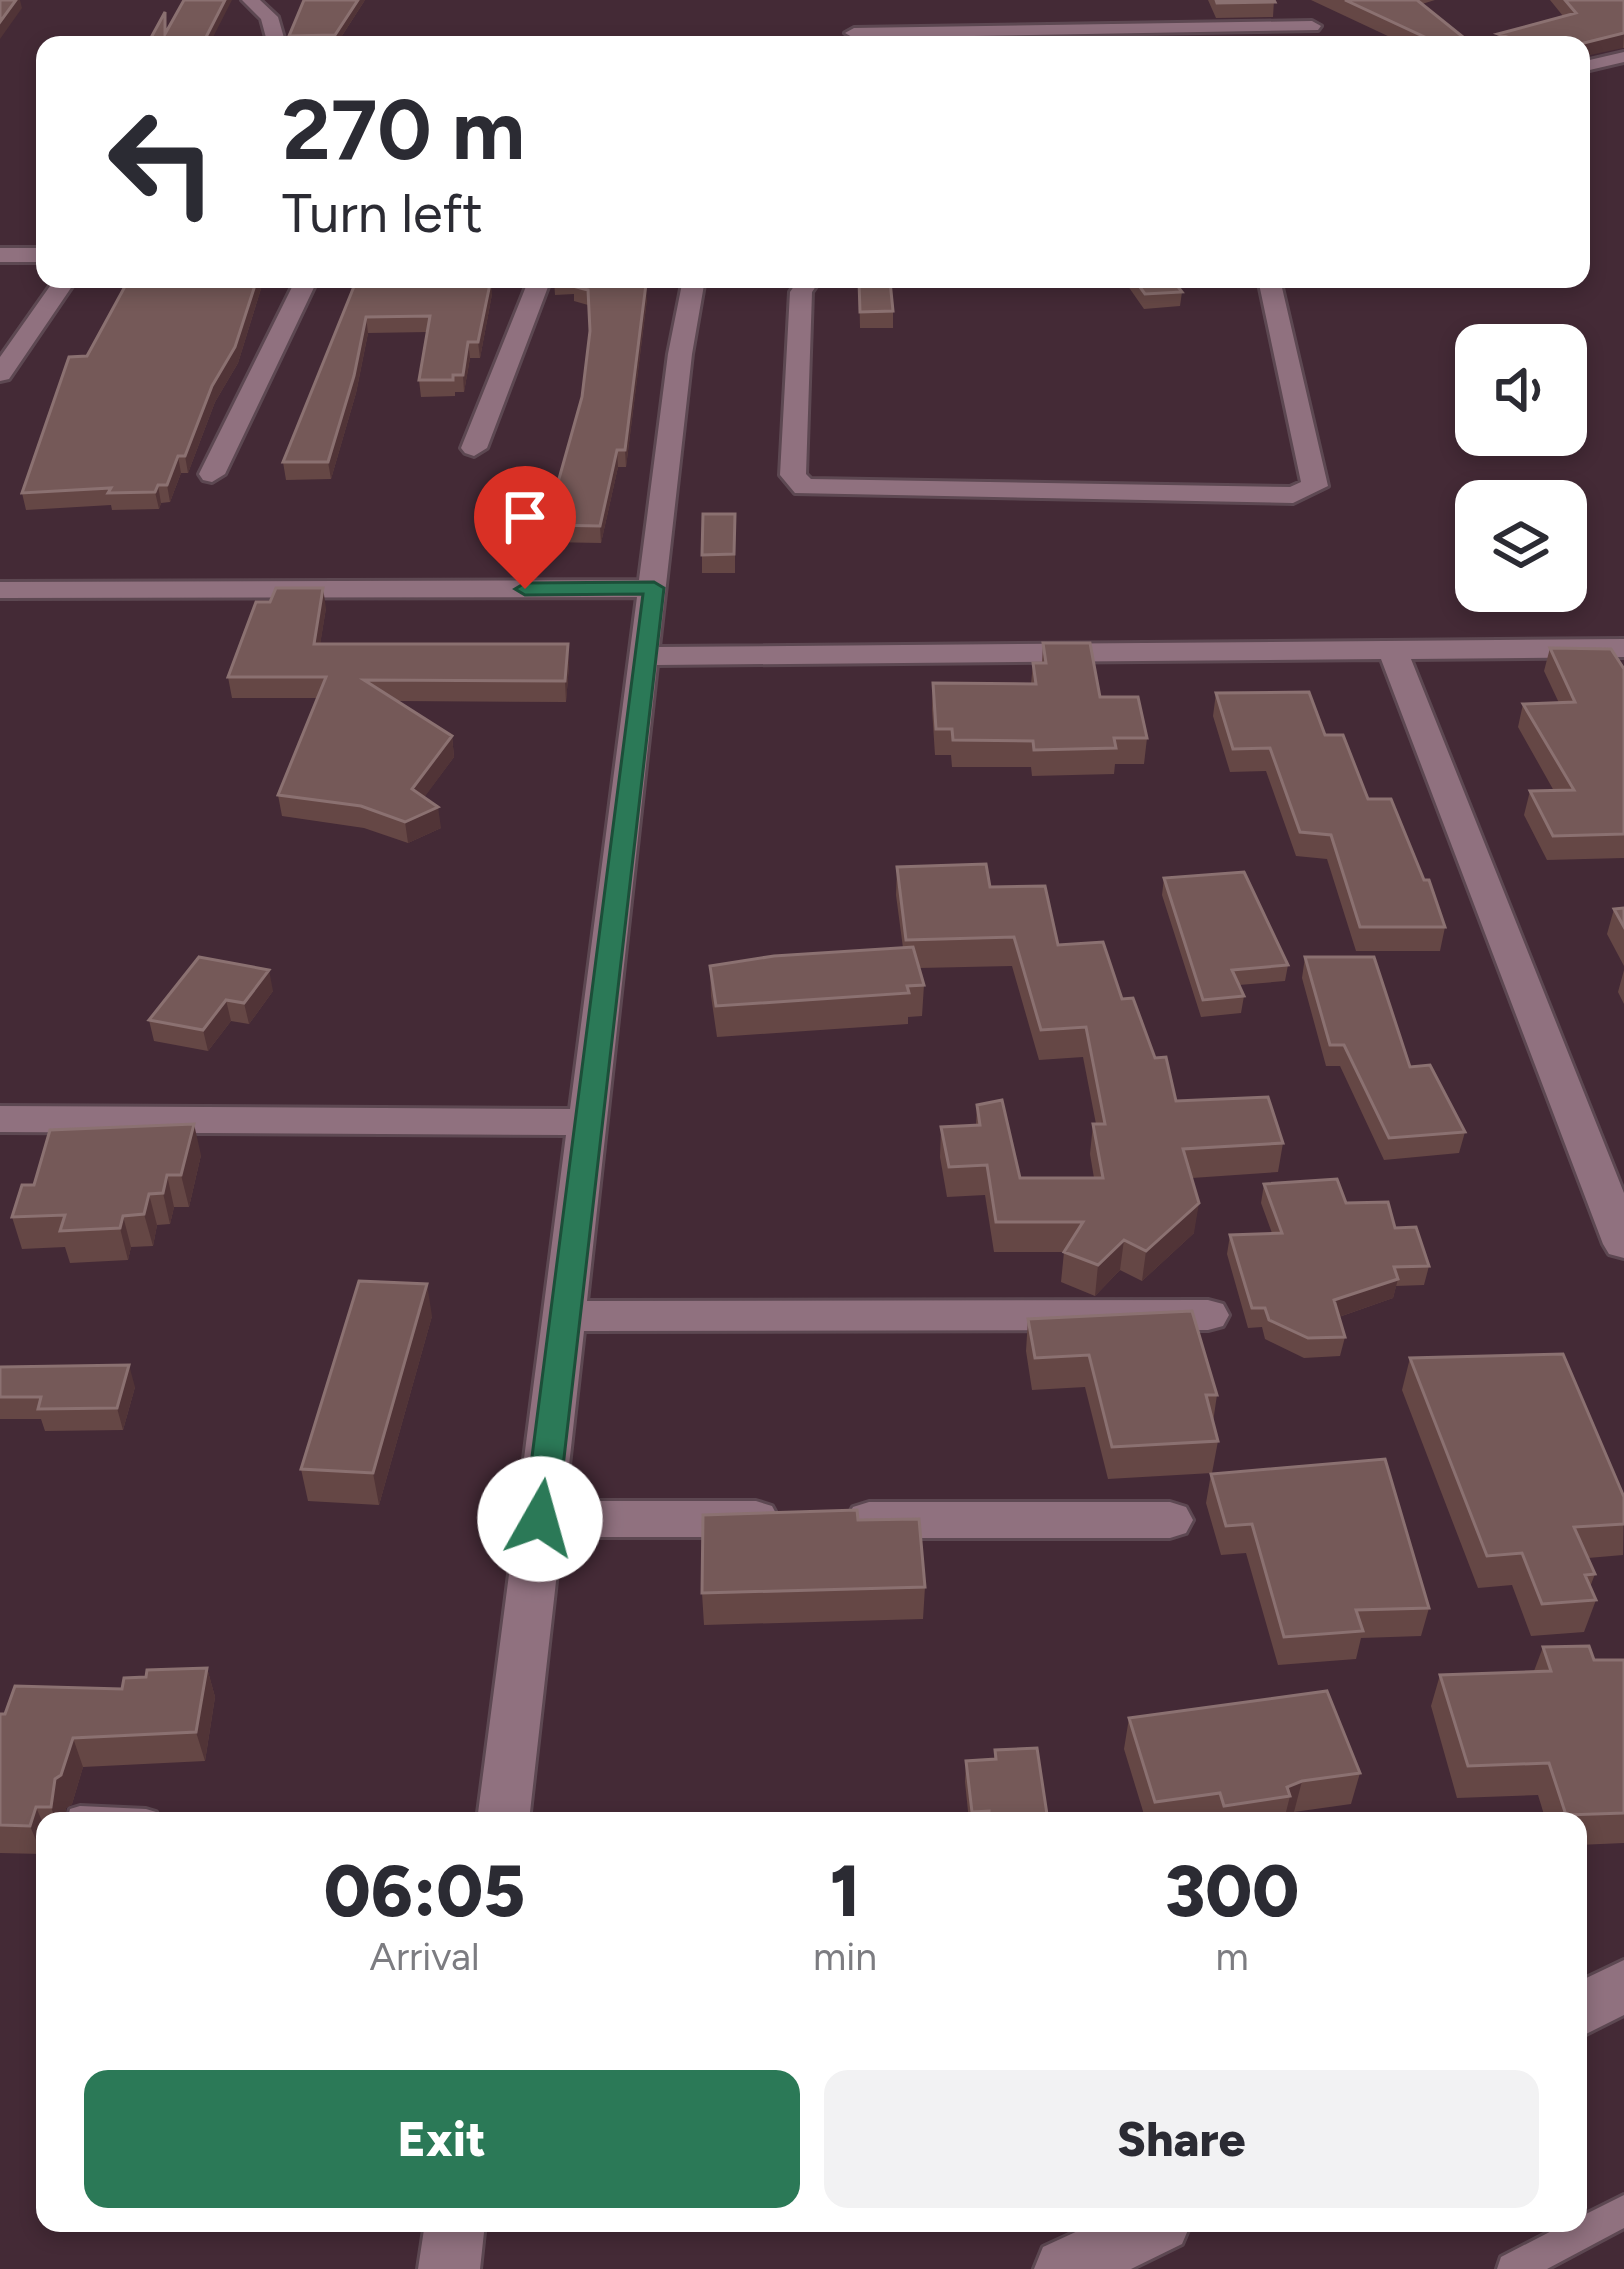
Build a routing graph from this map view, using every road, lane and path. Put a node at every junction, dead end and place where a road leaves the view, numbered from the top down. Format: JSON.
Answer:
{"nodes":[{"id":1,"x":250,"y":0,"type":"edge"},
{"id":2,"x":1298,"y":0,"type":"edge"},
{"id":3,"x":1312,"y":26,"type":"junction"},
{"id":4,"x":854,"y":33,"type":"dead end"},
{"id":5,"x":274,"y":36,"type":"edge"},
{"id":6,"x":1317,"y":36,"type":"edge"},
{"id":7,"x":1624,"y":57,"type":"edge"},
{"id":8,"x":1590,"y":65,"type":"edge"},
{"id":9,"x":0,"y":255,"type":"edge"},
{"id":10,"x":36,"y":255,"type":"edge"},
{"id":11,"x":60,"y":288,"type":"edge"},
{"id":12,"x":303,"y":288,"type":"edge"},
{"id":13,"x":536,"y":288,"type":"edge"},
{"id":14,"x":692,"y":288,"type":"edge"},
{"id":15,"x":804,"y":288,"type":"edge"},
{"id":16,"x":1271,"y":288,"type":"edge"},
{"id":17,"x":0,"y":374,"type":"edge"},
{"id":18,"x":474,"y":448,"type":"dead end"},
{"id":19,"x":212,"y":474,"type":"dead end"},
{"id":20,"x":654,"y":588,"type":"junction"},
{"id":21,"x":0,"y":590,"type":"edge"},
{"id":22,"x":1624,"y":647,"type":"edge"},
{"id":23,"x":1393,"y":649,"type":"junction"},
{"id":24,"x":646,"y":656,"type":"junction"},
{"id":25,"x":0,"y":1119,"type":"edge"},
{"id":26,"x":590,"y":1122,"type":"junction"},
{"id":27,"x":1624,"y":1244,"type":"edge"},
{"id":28,"x":1208,"y":1315,"type":"dead end"},
{"id":29,"x":565,"y":1316,"type":"junction"},
{"id":30,"x":540,"y":1519,"type":"junction"},
{"id":31,"x":1170,"y":1520,"type":"dead end"},
{"id":32,"x":504,"y":1812,"type":"edge"},
{"id":33,"x":1624,"y":1985,"type":"edge"},
{"id":34,"x":1587,"y":2006,"type":"edge"},
{"id":35,"x":1624,"y":2211,"type":"edge"},
{"id":36,"x":1587,"y":2230,"type":"edge"},
{"id":37,"x":453,"y":2232,"type":"edge"},
{"id":38,"x":1142,"y":2232,"type":"edge"},
{"id":39,"x":1584,"y":2232,"type":"edge"},
{"id":40,"x":449,"y":2269,"type":"edge"},
{"id":41,"x":1065,"y":2269,"type":"edge"},
{"id":42,"x":1513,"y":2269,"type":"edge"}],
"edges":[{"from":1,"to":5,"type":"street"},
{"from":2,"to":3,"type":"street"},
{"from":3,"to":4,"type":"street"},
{"from":3,"to":6,"type":"street"},
{"from":7,"to":8,"type":"street"},
{"from":9,"to":10,"type":"street"},
{"from":11,"to":17,"type":"street"},
{"from":12,"to":19,"type":"street"},
{"from":13,"to":18,"type":"street"},
{"from":14,"to":20,"type":"street"},
{"from":15,"to":16,"type":"street"},
{"from":20,"to":21,"type":"street"},
{"from":20,"to":24,"type":"street"},
{"from":22,"to":23,"type":"street"},
{"from":23,"to":24,"type":"street"},
{"from":23,"to":27,"type":"street"},
{"from":24,"to":26,"type":"street"},
{"from":25,"to":26,"type":"street"},
{"from":26,"to":29,"type":"street"},
{"from":28,"to":29,"type":"street"},
{"from":29,"to":30,"type":"street"},
{"from":30,"to":31,"type":"street"},
{"from":30,"to":32,"type":"street"},
{"from":33,"to":34,"type":"street"},
{"from":35,"to":36,"type":"lane"},
{"from":37,"to":40,"type":"street"},
{"from":38,"to":41,"type":"street"},
{"from":39,"to":42,"type":"lane"}]}
